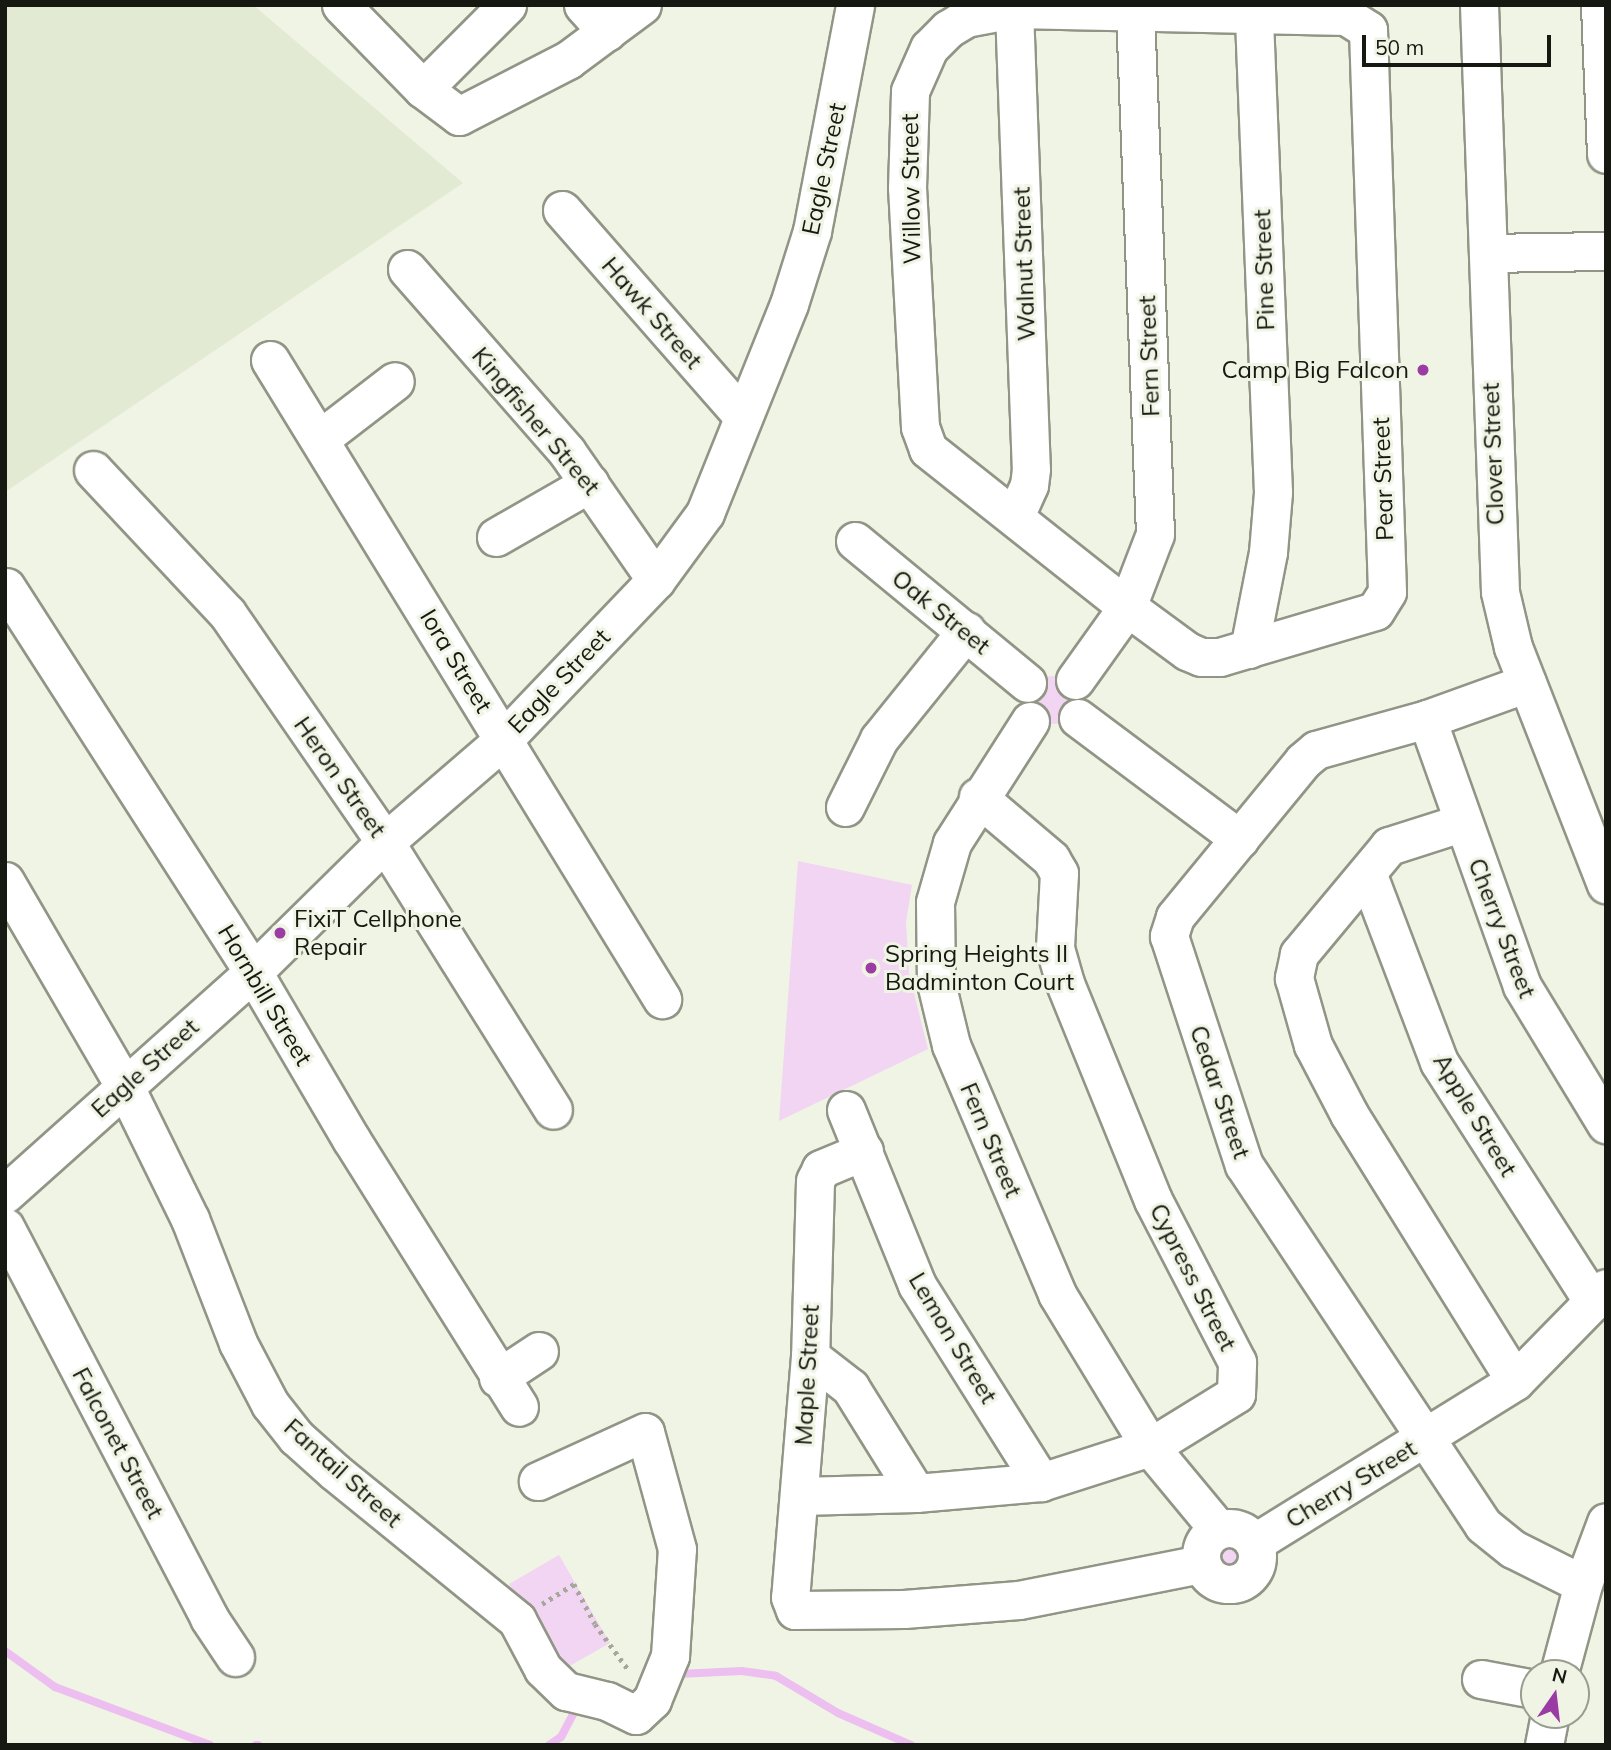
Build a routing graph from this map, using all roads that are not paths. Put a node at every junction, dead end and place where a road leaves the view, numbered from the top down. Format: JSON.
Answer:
{"nodes":[{"id":1,"x":507,"y":5,"type":"edge"},
{"id":2,"x":642,"y":5,"type":"edge"},
{"id":3,"x":855,"y":5,"type":"edge"},
{"id":4,"x":1479,"y":5,"type":"edge"},
{"id":5,"x":1014,"y":9,"type":"junction"},
{"id":6,"x":1135,"y":10,"type":"junction"},
{"id":7,"x":361,"y":12,"type":"edge"},
{"id":8,"x":1254,"y":14,"type":"junction"},
{"id":9,"x":1602,"y":14,"type":"edge"},
{"id":10,"x":595,"y":19,"type":"edge"},
{"id":11,"x":1368,"y":30,"type":"joint"},
{"id":12,"x":423,"y":89,"type":"junction"},
{"id":13,"x":1605,"y":141,"type":"edge"},
{"id":14,"x":562,"y":210,"type":"dead end"},
{"id":15,"x":1606,"y":251,"type":"edge"},
{"id":16,"x":1488,"y":253,"type":"junction"},
{"id":17,"x":407,"y":269,"type":"dead end"},
{"id":18,"x":270,"y":359,"type":"dead end"},
{"id":19,"x":395,"y":381,"type":"dead end"},
{"id":20,"x":743,"y":417,"type":"junction"},
{"id":21,"x":321,"y":438,"type":"junction"},
{"id":22,"x":93,"y":470,"type":"dead end"},
{"id":23,"x":590,"y":483,"type":"junction"},
{"id":24,"x":1015,"y":516,"type":"junction"},
{"id":25,"x":496,"y":537,"type":"dead end"},
{"id":26,"x":855,"y":541,"type":"dead end"},
{"id":27,"x":656,"y":580,"type":"junction"},
{"id":28,"x":6,"y":587,"type":"edge"},
{"id":29,"x":1127,"y":607,"type":"junction"},
{"id":30,"x":966,"y":631,"type":"junction"},
{"id":31,"x":1249,"y":649,"type":"junction"},
{"id":32,"x":1075,"y":680,"type":"junction"},
{"id":33,"x":1027,"y":683,"type":"junction"},
{"id":34,"x":1527,"y":683,"type":"junction"},
{"id":35,"x":1078,"y":718,"type":"junction"},
{"id":36,"x":1427,"y":719,"type":"junction"},
{"id":37,"x":1030,"y":721,"type":"junction"},
{"id":38,"x":503,"y":740,"type":"junction"},
{"id":39,"x":978,"y":797,"type":"junction"},
{"id":40,"x":845,"y":807,"type":"dead end"},
{"id":41,"x":1593,"y":813,"type":"edge"},
{"id":42,"x":1461,"y":823,"type":"junction"},
{"id":43,"x":1240,"y":839,"type":"junction"},
{"id":44,"x":385,"y":842,"type":"junction"},
{"id":45,"x":1368,"y":875,"type":"junction"},
{"id":46,"x":5,"y":881,"type":"edge"},
{"id":47,"x":1606,"y":884,"type":"edge"},
{"id":48,"x":253,"y":972,"type":"junction"},
{"id":49,"x":662,"y":999,"type":"dead end"},
{"id":50,"x":125,"y":1087,"type":"junction"},
{"id":51,"x":553,"y":1110,"type":"dead end"},
{"id":52,"x":846,"y":1110,"type":"dead end"},
{"id":53,"x":1606,"y":1124,"type":"edge"},
{"id":54,"x":864,"y":1152,"type":"junction"},
{"id":55,"x":5,"y":1194,"type":"edge"},
{"id":56,"x":5,"y":1227,"type":"edge"},
{"id":57,"x":1600,"y":1295,"type":"edge"},
{"id":58,"x":539,"y":1351,"type":"dead end"},
{"id":59,"x":810,"y":1356,"type":"junction"},
{"id":60,"x":1516,"y":1381,"type":"junction"},
{"id":61,"x":1426,"y":1439,"type":"junction"},
{"id":62,"x":1150,"y":1447,"type":"junction"},
{"id":63,"x":538,"y":1481,"type":"dead end"},
{"id":64,"x":1041,"y":1482,"type":"junction"},
{"id":65,"x":916,"y":1493,"type":"junction"},
{"id":66,"x":799,"y":1496,"type":"junction"},
{"id":67,"x":1606,"y":1522,"type":"edge"},
{"id":68,"x":1218,"y":1529,"type":"junction"},
{"id":69,"x":1254,"y":1543,"type":"junction"},
{"id":70,"x":1200,"y":1563,"type":"junction"},
{"id":71,"x":1583,"y":1584,"type":"junction"},
{"id":72,"x":235,"y":1657,"type":"dead end"},
{"id":73,"x":1563,"y":1659,"type":"edge"},
{"id":74,"x":1481,"y":1679,"type":"dead end"},
{"id":75,"x":1520,"y":1686,"type":"edge"},
{"id":76,"x":645,"y":1720,"type":"edge"}],
"edges":[{"from":1,"to":12,"type":"street"},
{"from":2,"to":10,"type":"street"},
{"from":3,"to":20,"type":"street","name":"Eagle Street"},
{"from":4,"to":16,"type":"street","name":"Clover Street"},
{"from":5,"to":6,"type":"street","name":"Willow Street"},
{"from":5,"to":24,"type":"street","name":"Walnut Street"},
{"from":5,"to":24,"type":"street","name":"Willow Street"},
{"from":6,"to":8,"type":"street","name":"Willow Street"},
{"from":6,"to":29,"type":"street","name":"Fern Street"},
{"from":7,"to":12,"type":"street"},
{"from":8,"to":11,"type":"street","name":"Willow Street"},
{"from":8,"to":31,"type":"street","name":"Pine Street"},
{"from":9,"to":13,"type":"street"},
{"from":10,"to":12,"type":"street"},
{"from":11,"to":31,"type":"street","name":"Pear Street"},
{"from":14,"to":20,"type":"street","name":"Hawk Street"},
{"from":15,"to":16,"type":"street"},
{"from":16,"to":34,"type":"street","name":"Clover Street"},
{"from":17,"to":23,"type":"street","name":"Kingfisher Street"},
{"from":18,"to":21,"type":"street","name":"Iora Street"},
{"from":19,"to":21,"type":"street"},
{"from":20,"to":27,"type":"street","name":"Eagle Street"},
{"from":21,"to":38,"type":"street","name":"Iora Street"},
{"from":22,"to":44,"type":"street","name":"Heron Street"},
{"from":23,"to":25,"type":"street"},
{"from":23,"to":27,"type":"street","name":"Kingfisher Street"},
{"from":24,"to":29,"type":"street","name":"Willow Street"},
{"from":26,"to":30,"type":"street","name":"Oak Street"},
{"from":27,"to":38,"type":"street","name":"Eagle Street"},
{"from":28,"to":48,"type":"street","name":"Hornbill Street"},
{"from":29,"to":31,"type":"street","name":"Pear Street"},
{"from":29,"to":32,"type":"street","name":"Fern Street"},
{"from":30,"to":33,"type":"street","name":"Oak Street"},
{"from":30,"to":40,"type":"street"},
{"from":32,"to":33,"type":"street"},
{"from":32,"to":35,"type":"street"},
{"from":33,"to":37,"type":"street"},
{"from":34,"to":36,"type":"street","name":"Cedar Street"},
{"from":34,"to":41,"type":"street","name":"Clover Street"},
{"from":35,"to":37,"type":"street"},
{"from":35,"to":43,"type":"street"},
{"from":36,"to":42,"type":"street","name":"Cherry Street"},
{"from":36,"to":43,"type":"street","name":"Cedar Street"},
{"from":37,"to":39,"type":"street","name":"Fern Street"},
{"from":38,"to":44,"type":"street","name":"Eagle Street"},
{"from":38,"to":49,"type":"street","name":"Iora Street"},
{"from":39,"to":62,"type":"street","name":"Fern Street"},
{"from":39,"to":62,"type":"street","name":"Cypress Street"},
{"from":41,"to":47,"type":"street","name":"Clover Street"},
{"from":42,"to":45,"type":"street"},
{"from":42,"to":53,"type":"street","name":"Cherry Street"},
{"from":43,"to":61,"type":"street","name":"Cedar Street"},
{"from":44,"to":48,"type":"street","name":"Eagle Street"},
{"from":44,"to":51,"type":"street","name":"Heron Street"},
{"from":45,"to":57,"type":"street","name":"Apple Street"},
{"from":45,"to":60,"type":"street"},
{"from":46,"to":50,"type":"street","name":"Fantail Street"},
{"from":48,"to":50,"type":"street","name":"Eagle Street"},
{"from":48,"to":58,"type":"street","name":"Hornbill Street"},
{"from":50,"to":55,"type":"street","name":"Eagle Street"},
{"from":50,"to":76,"type":"street","name":"Fantail Street"},
{"from":52,"to":54,"type":"street","name":"Lemon Street"},
{"from":54,"to":59,"type":"street","name":"Maple Street"},
{"from":54,"to":64,"type":"street","name":"Lemon Street"},
{"from":56,"to":72,"type":"street","name":"Falconet Street"},
{"from":57,"to":60,"type":"street","name":"Cherry Street"},
{"from":59,"to":65,"type":"street"},
{"from":59,"to":66,"type":"street","name":"Maple Street"},
{"from":60,"to":61,"type":"street","name":"Cherry Street"},
{"from":61,"to":69,"type":"street","name":"Cherry Street"},
{"from":61,"to":71,"type":"street","name":"Cedar Street"},
{"from":62,"to":64,"type":"street","name":"Cypress Street"},
{"from":62,"to":68,"type":"street","name":"Fern Street"},
{"from":63,"to":76,"type":"street"},
{"from":64,"to":65,"type":"street","name":"Cypress Street"},
{"from":65,"to":66,"type":"street","name":"Cypress Street"},
{"from":66,"to":70,"type":"street","name":"Maple Street"},
{"from":67,"to":71,"type":"street"},
{"from":68,"to":69,"type":"street"},
{"from":68,"to":70,"type":"street"},
{"from":69,"to":70,"type":"street"},
{"from":71,"to":73,"type":"street"},
{"from":74,"to":75,"type":"street"}]}
